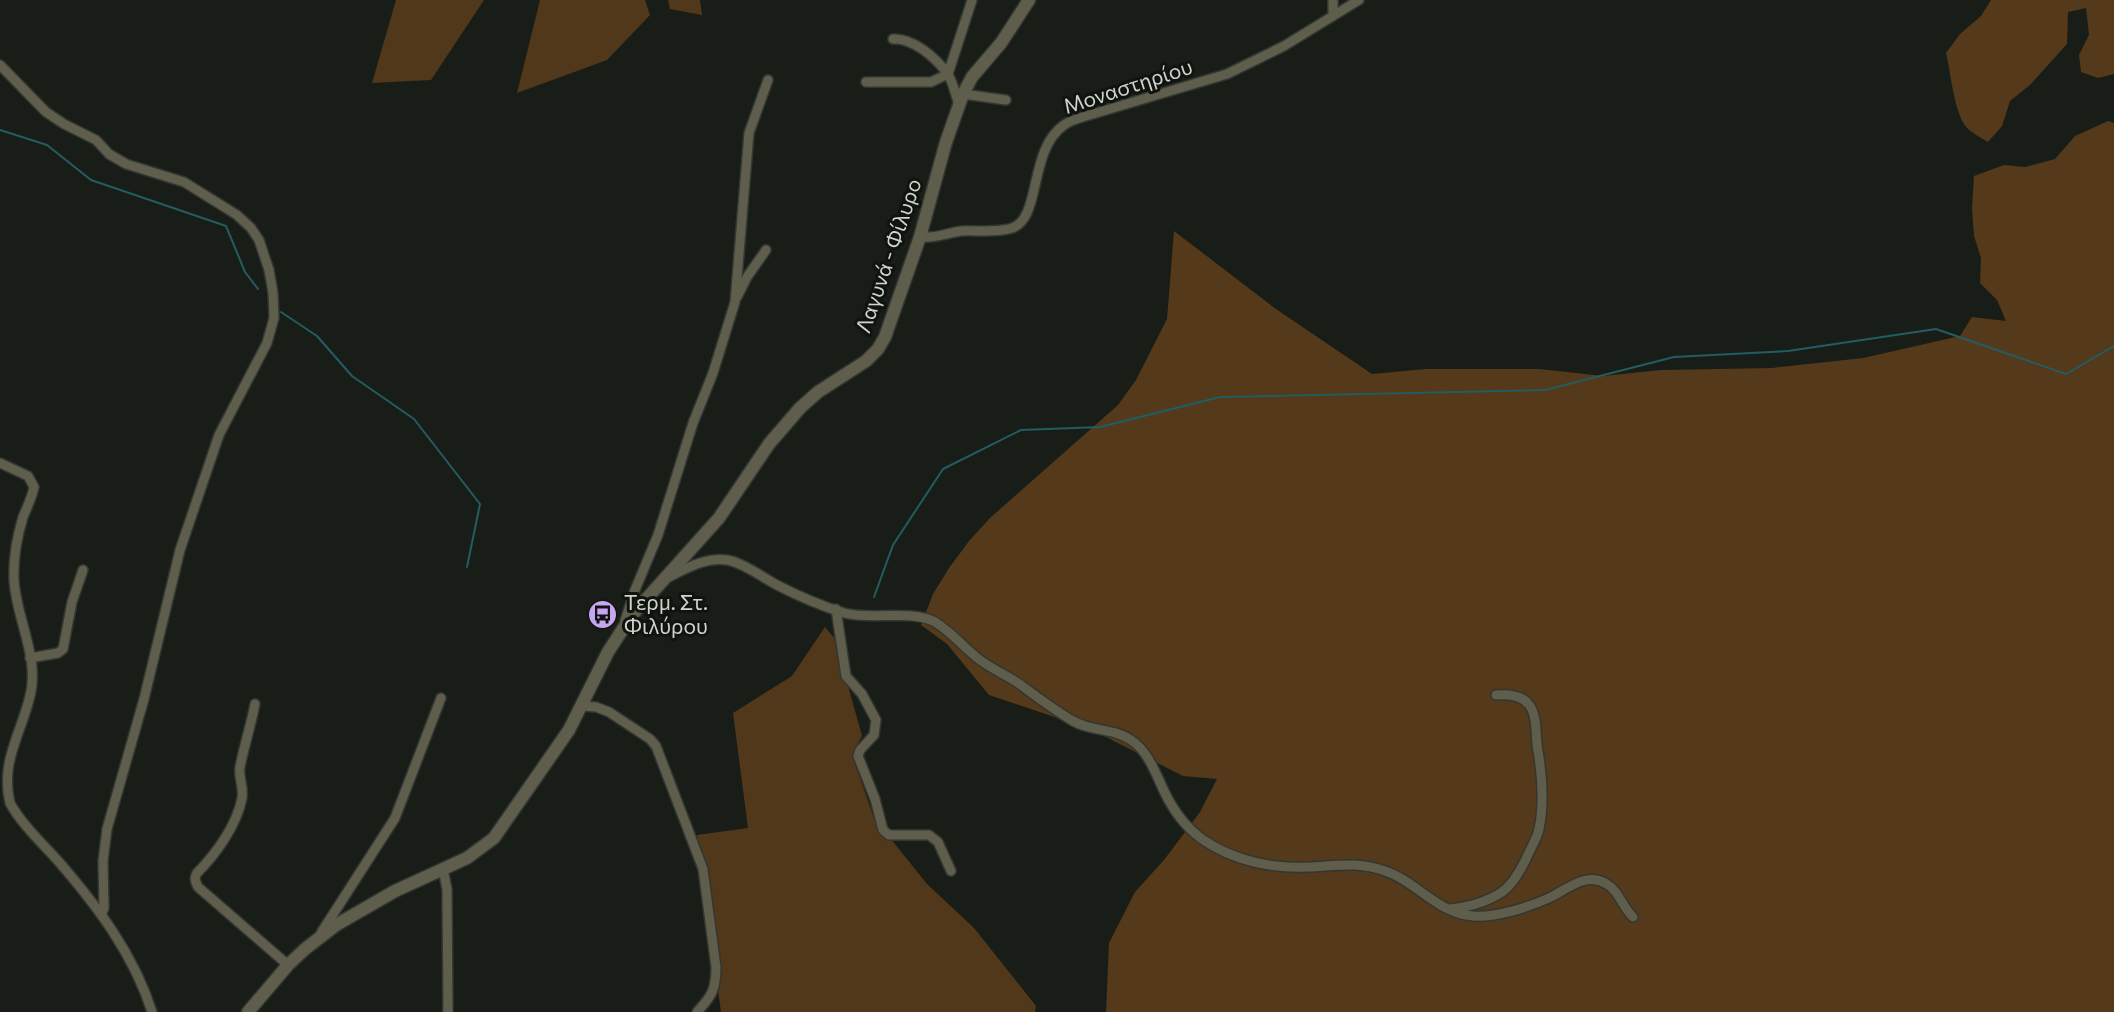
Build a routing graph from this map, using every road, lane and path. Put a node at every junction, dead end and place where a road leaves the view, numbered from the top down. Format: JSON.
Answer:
{"nodes":[{"id":1,"x":972,"y":0,"type":"edge"},
{"id":2,"x":1029,"y":0,"type":"edge"},
{"id":3,"x":1333,"y":0,"type":"edge"},
{"id":4,"x":1359,"y":0,"type":"edge"},
{"id":5,"x":1333,"y":14,"type":"junction"},
{"id":6,"x":893,"y":39,"type":"dead end"},
{"id":7,"x":0,"y":65,"type":"edge"},
{"id":8,"x":948,"y":74,"type":"junction"},
{"id":9,"x":768,"y":80,"type":"dead end"},
{"id":10,"x":866,"y":82,"type":"dead end"},
{"id":11,"x":961,"y":99,"type":"junction"},
{"id":12,"x":1006,"y":100,"type":"dead end"},
{"id":13,"x":920,"y":237,"type":"junction"},
{"id":14,"x":766,"y":250,"type":"dead end"},
{"id":15,"x":735,"y":302,"type":"junction"},
{"id":16,"x":0,"y":464,"type":"edge"},
{"id":17,"x":83,"y":570,"type":"dead end"},
{"id":18,"x":662,"y":581,"type":"junction"},
{"id":19,"x":836,"y":609,"type":"junction"},
{"id":20,"x":623,"y":627,"type":"junction"},
{"id":21,"x":30,"y":658,"type":"junction"},
{"id":22,"x":1496,"y":695,"type":"dead end"},
{"id":23,"x":441,"y":698,"type":"dead end"},
{"id":24,"x":255,"y":704,"type":"dead end"},
{"id":25,"x":582,"y":706,"type":"junction"},
{"id":26,"x":443,"y":869,"type":"junction"},
{"id":27,"x":951,"y":871,"type":"dead end"},
{"id":28,"x":1450,"y":909,"type":"junction"},
{"id":29,"x":102,"y":913,"type":"junction"},
{"id":30,"x":1633,"y":917,"type":"dead end"},
{"id":31,"x":318,"y":938,"type":"junction"},
{"id":32,"x":288,"y":965,"type":"junction"},
{"id":33,"x":152,"y":1012,"type":"edge"},
{"id":34,"x":248,"y":1012,"type":"edge"},
{"id":35,"x":448,"y":1012,"type":"edge"},
{"id":36,"x":697,"y":1012,"type":"edge"}],
"edges":[{"from":1,"to":8,"type":"street"},
{"from":2,"to":11,"type":"street","name":"Λαγυνά - Φίλυρο"},
{"from":3,"to":5,"type":"street"},
{"from":4,"to":5,"type":"street","name":"Μοναστηρίου"},
{"from":5,"to":13,"type":"street","name":"Μοναστηρίου"},
{"from":6,"to":8,"type":"street"},
{"from":7,"to":29,"type":"street"},
{"from":8,"to":10,"type":"street"},
{"from":8,"to":11,"type":"street"},
{"from":9,"to":15,"type":"street"},
{"from":11,"to":12,"type":"street"},
{"from":11,"to":13,"type":"street","name":"Λαγυνά - Φίλυρο"},
{"from":13,"to":18,"type":"street","name":"Λαγυνά - Φίλυρο"},
{"from":14,"to":15,"type":"street"},
{"from":15,"to":20,"type":"street"},
{"from":16,"to":21,"type":"street"},
{"from":17,"to":21,"type":"street"},
{"from":18,"to":19,"type":"street"},
{"from":18,"to":20,"type":"street","name":"Λαγυνά - Φίλυρο"},
{"from":19,"to":27,"type":"street"},
{"from":19,"to":28,"type":"street"},
{"from":20,"to":25,"type":"street","name":"Λαγυνά - Φίλυρο"},
{"from":21,"to":29,"type":"street"},
{"from":22,"to":28,"type":"street"},
{"from":23,"to":31,"type":"street"},
{"from":24,"to":32,"type":"street"},
{"from":25,"to":26,"type":"street","name":"Λαγυνά - Φίλυρο"},
{"from":25,"to":36,"type":"street"},
{"from":26,"to":31,"type":"street","name":"Λαγυνά - Φίλυρο"},
{"from":26,"to":35,"type":"street"},
{"from":28,"to":30,"type":"street"},
{"from":29,"to":33,"type":"street"},
{"from":31,"to":32,"type":"street","name":"Λαγυνά - Φίλυρο"},
{"from":32,"to":34,"type":"street","name":"Λαγυνά - Φίλυρο"}]}
